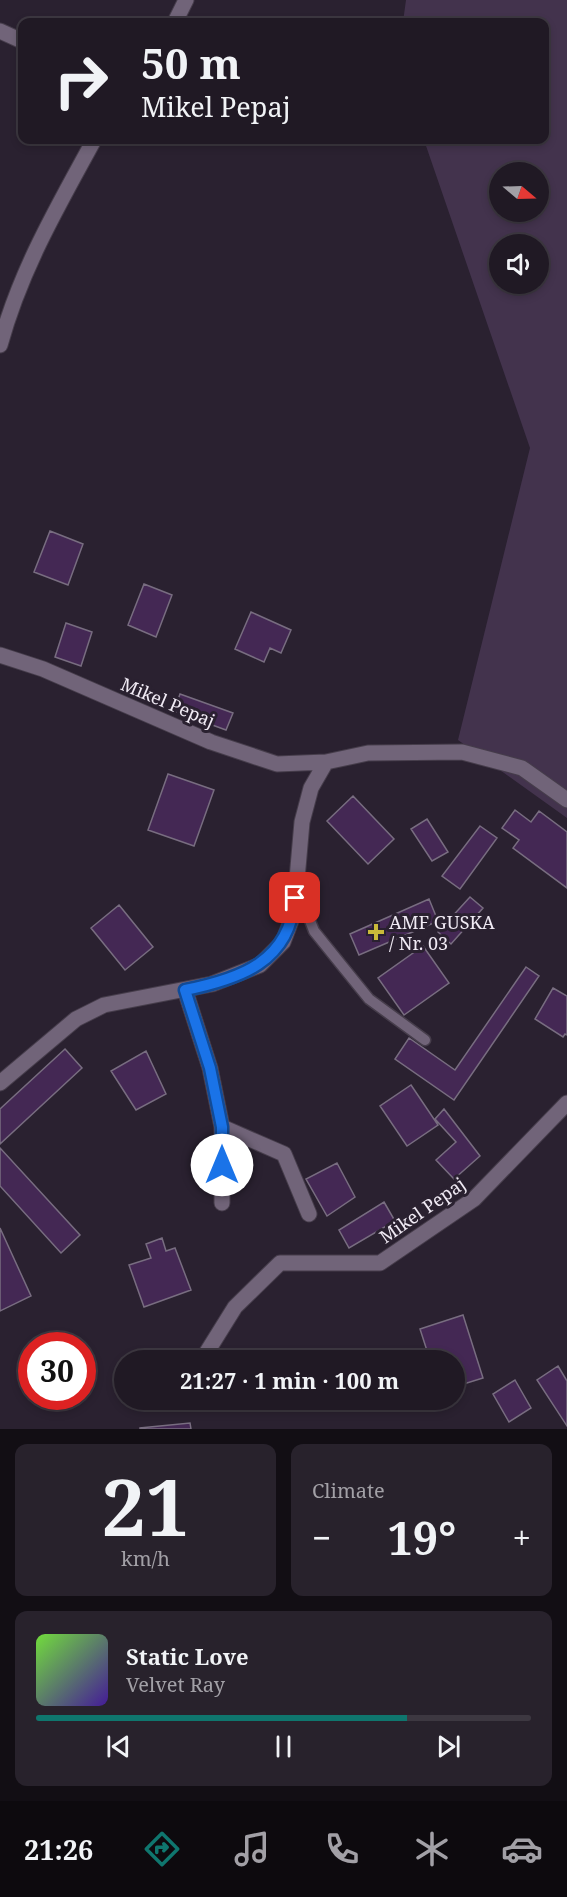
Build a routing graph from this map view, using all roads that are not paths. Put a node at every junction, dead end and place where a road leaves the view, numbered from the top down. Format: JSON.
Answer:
{"nodes":[{"id":1,"x":186,"y":0,"type":"edge"},
{"id":2,"x":178,"y":18,"type":"edge"},
{"id":3,"x":0,"y":31,"type":"edge"},
{"id":4,"x":18,"y":39,"type":"edge"},
{"id":5,"x":92,"y":144,"type":"edge"},
{"id":6,"x":0,"y":345,"type":"edge"},
{"id":7,"x":0,"y":655,"type":"edge"},
{"id":8,"x":326,"y":762,"type":"junction"},
{"id":9,"x":567,"y":800,"type":"edge"},
{"id":10,"x":296,"y":884,"type":"junction"},
{"id":11,"x":185,"y":990,"type":"junction"},
{"id":12,"x":425,"y":1040,"type":"dead end"},
{"id":13,"x":0,"y":1083,"type":"edge"},
{"id":14,"x":567,"y":1103,"type":"edge"},
{"id":15,"x":222,"y":1127,"type":"junction"},
{"id":16,"x":222,"y":1203,"type":"dead end"},
{"id":17,"x":309,"y":1214,"type":"dead end"},
{"id":18,"x":208,"y":1350,"type":"edge"}],
"edges":[{"from":1,"to":2,"type":"street"},
{"from":3,"to":4,"type":"street"},
{"from":5,"to":6,"type":"street"},
{"from":7,"to":8,"type":"street","name":"Mikel Pepaj"},
{"from":8,"to":9,"type":"street","name":"Mikel Pepaj"},
{"from":8,"to":10,"type":"street"},
{"from":10,"to":11,"type":"street"},
{"from":10,"to":12,"type":"lane"},
{"from":11,"to":13,"type":"street"},
{"from":11,"to":15,"type":"street"},
{"from":14,"to":18,"type":"street","name":"Mikel Pepaj"},
{"from":15,"to":16,"type":"street"},
{"from":15,"to":17,"type":"street"}]}
